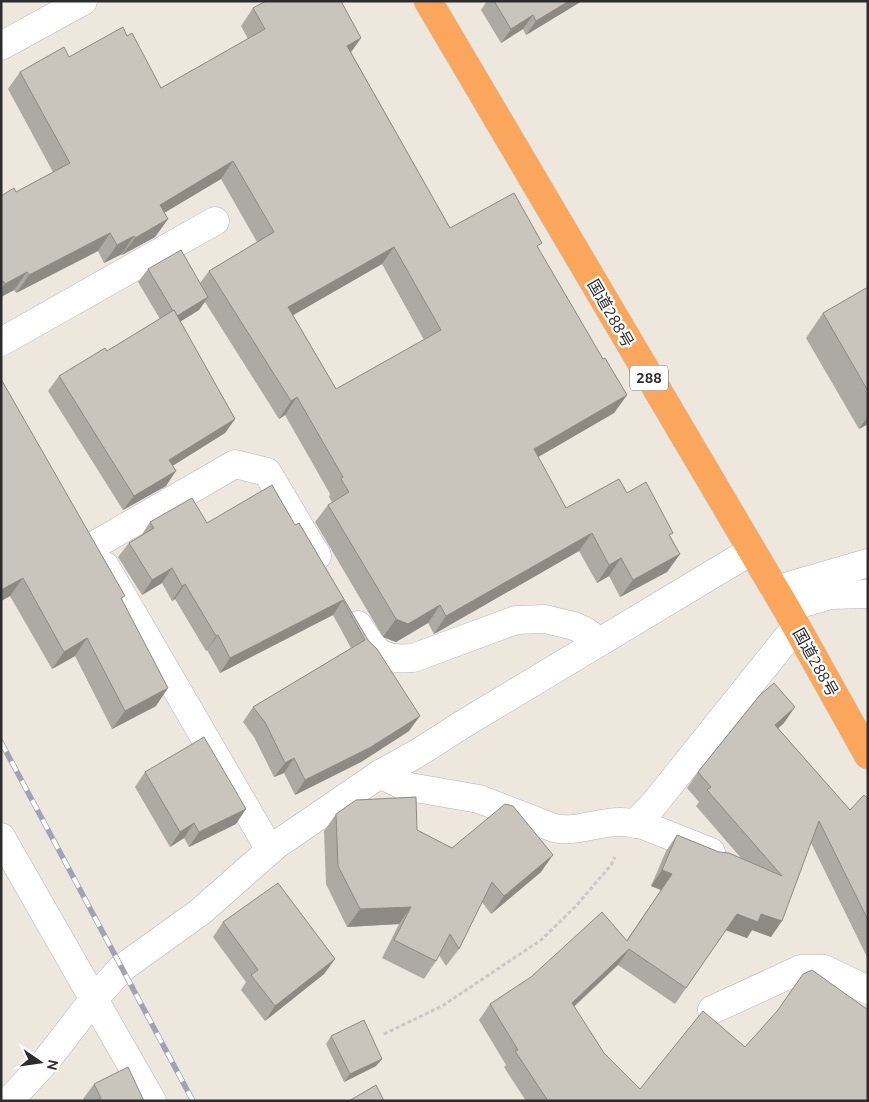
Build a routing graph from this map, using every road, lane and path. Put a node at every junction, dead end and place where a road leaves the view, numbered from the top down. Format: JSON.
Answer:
{"nodes":[{"id":1,"x":83,"y":1,"type":"edge"},
{"id":2,"x":428,"y":1,"type":"edge"},
{"id":3,"x":1,"y":46,"type":"edge"},
{"id":4,"x":215,"y":221,"type":"dead end"},
{"id":5,"x":1,"y":342,"type":"edge"},
{"id":6,"x":79,"y":520,"type":"edge"},
{"id":7,"x":94,"y":546,"type":"junction"},
{"id":8,"x":751,"y":551,"type":"junction"},
{"id":9,"x":868,"y":563,"type":"edge"},
{"id":10,"x":332,"y":581,"type":"edge"},
{"id":11,"x":868,"y":594,"type":"edge"},
{"id":12,"x":347,"y":606,"type":"edge"},
{"id":13,"x":786,"y":608,"type":"junction"},
{"id":14,"x":600,"y":642,"type":"junction"},
{"id":15,"x":868,"y":755,"type":"edge"},
{"id":16,"x":380,"y":774,"type":"junction"},
{"id":17,"x":635,"y":824,"type":"junction"},
{"id":18,"x":1,"y":837,"type":"edge"},
{"id":19,"x":270,"y":850,"type":"junction"},
{"id":20,"x":714,"y":854,"type":"edge"},
{"id":21,"x":868,"y":990,"type":"edge"},
{"id":22,"x":93,"y":1000,"type":"junction"},
{"id":23,"x":712,"y":1010,"type":"dead end"},
{"id":24,"x":9,"y":1101,"type":"edge"},
{"id":25,"x":152,"y":1101,"type":"edge"}],
"edges":[{"from":1,"to":3,"type":"street"},
{"from":2,"to":8,"type":"highway","name":"国道288号","number":"288"},
{"from":4,"to":5,"type":"street"},
{"from":6,"to":7,"type":"street"},
{"from":7,"to":10,"type":"street"},
{"from":7,"to":19,"type":"street"},
{"from":8,"to":13,"type":"highway","name":"国道288号","number":"288"},
{"from":8,"to":14,"type":"street"},
{"from":9,"to":13,"type":"street"},
{"from":11,"to":13,"type":"street"},
{"from":12,"to":14,"type":"street"},
{"from":13,"to":15,"type":"highway","name":"国道288号","number":"288"},
{"from":13,"to":17,"type":"street"},
{"from":14,"to":16,"type":"street"},
{"from":16,"to":17,"type":"street"},
{"from":16,"to":19,"type":"street"},
{"from":17,"to":20,"type":"street"},
{"from":18,"to":22,"type":"street"},
{"from":19,"to":22,"type":"street"},
{"from":21,"to":23,"type":"street"},
{"from":22,"to":24,"type":"street"},
{"from":22,"to":25,"type":"street"}]}
